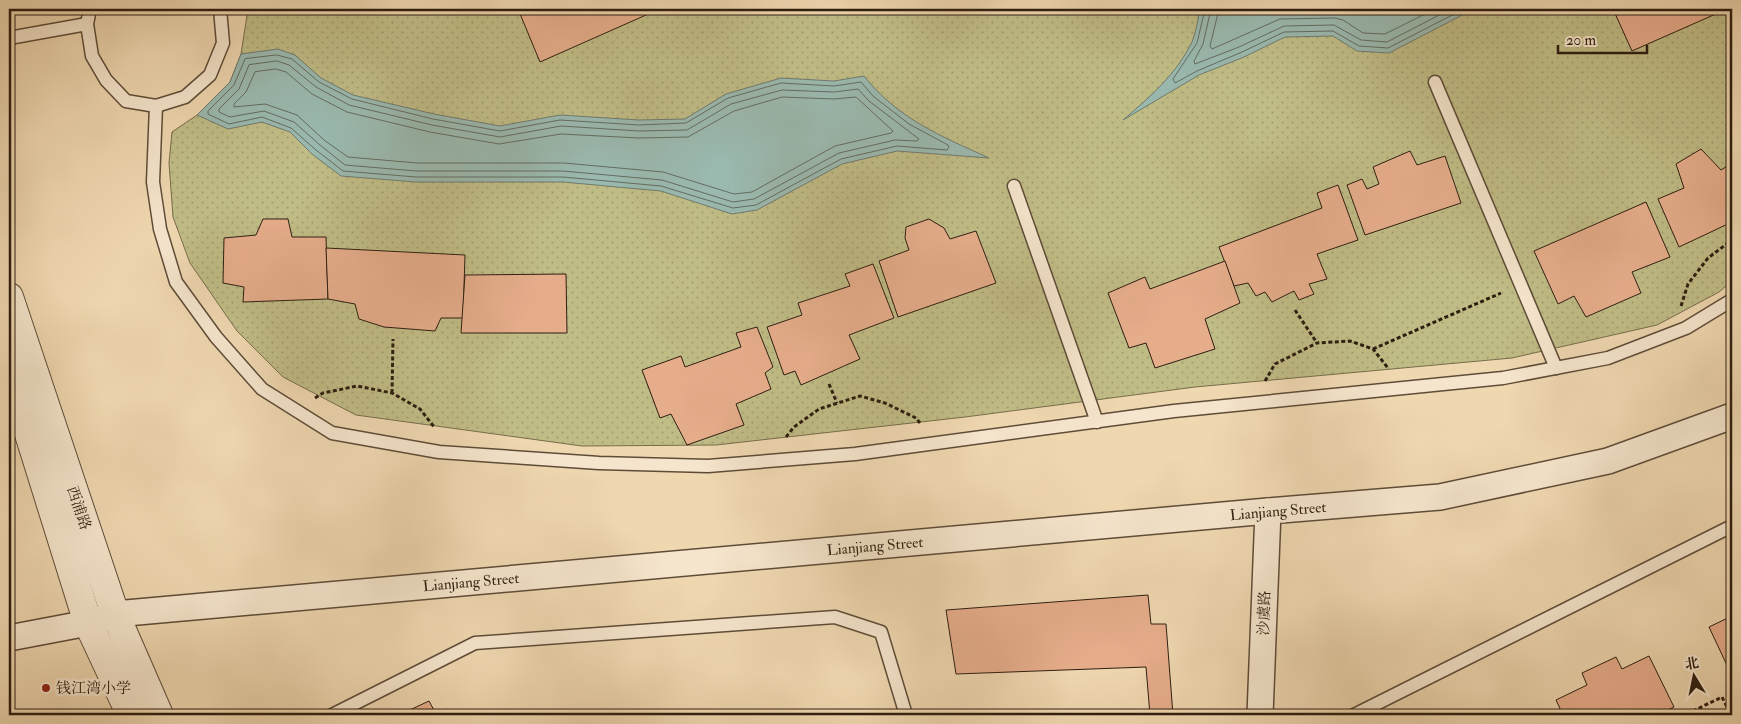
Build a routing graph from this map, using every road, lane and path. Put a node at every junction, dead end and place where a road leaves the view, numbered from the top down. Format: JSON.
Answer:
{"nodes":[{"id":1,"x":90,"y":9,"type":"edge"},
{"id":2,"x":220,"y":9,"type":"edge"},
{"id":3,"x":87,"y":24,"type":"junction"},
{"id":4,"x":9,"y":38,"type":"edge"},
{"id":5,"x":1435,"y":82,"type":"dead end"},
{"id":6,"x":156,"y":106,"type":"junction"},
{"id":7,"x":1014,"y":186,"type":"dead end"},
{"id":8,"x":1732,"y":240,"type":"edge"},
{"id":9,"x":1522,"y":285,"type":"junction"},
{"id":10,"x":9,"y":297,"type":"edge"},
{"id":11,"x":1732,"y":300,"type":"edge"},
{"id":12,"x":1295,"y":310,"type":"dead end"},
{"id":13,"x":1673,"y":333,"type":"junction"},
{"id":14,"x":393,"y":339,"type":"dead end"},
{"id":15,"x":1317,"y":343,"type":"junction"},
{"id":16,"x":1373,"y":349,"type":"junction"},
{"id":17,"x":1556,"y":368,"type":"junction"},
{"id":18,"x":9,"y":370,"type":"edge"},
{"id":19,"x":829,"y":384,"type":"dead end"},
{"id":20,"x":1403,"y":388,"type":"junction"},
{"id":21,"x":392,"y":393,"type":"junction"},
{"id":22,"x":838,"y":403,"type":"junction"},
{"id":23,"x":1253,"y":403,"type":"junction"},
{"id":24,"x":296,"y":410,"type":"junction"},
{"id":25,"x":1732,"y":416,"type":"edge"},
{"id":26,"x":1097,"y":422,"type":"junction"},
{"id":27,"x":939,"y":442,"type":"junction"},
{"id":28,"x":454,"y":453,"type":"junction"},
{"id":29,"x":766,"y":461,"type":"junction"},
{"id":30,"x":1268,"y":511,"type":"junction"},
{"id":31,"x":1732,"y":526,"type":"edge"},
{"id":32,"x":115,"y":614,"type":"junction"},
{"id":33,"x":88,"y":623,"type":"junction"},
{"id":34,"x":9,"y":638,"type":"edge"},
{"id":35,"x":1730,"y":708,"type":"edge"},
{"id":36,"x":131,"y":715,"type":"edge"},
{"id":37,"x":159,"y":715,"type":"edge"},
{"id":38,"x":332,"y":715,"type":"edge"},
{"id":39,"x":906,"y":715,"type":"edge"},
{"id":40,"x":1260,"y":715,"type":"edge"},
{"id":41,"x":1354,"y":715,"type":"edge"},
{"id":42,"x":1690,"y":715,"type":"edge"},
{"id":43,"x":1731,"y":715,"type":"edge"}],
"edges":[{"from":1,"to":3,"type":"lane"},
{"from":2,"to":6,"type":"lane"},
{"from":3,"to":4,"type":"lane"},
{"from":3,"to":6,"type":"lane"},
{"from":5,"to":9,"type":"lane"},
{"from":6,"to":24,"type":"lane"},
{"from":7,"to":26,"type":"lane"},
{"from":8,"to":13,"type":"path"},
{"from":9,"to":16,"type":"path"},
{"from":9,"to":17,"type":"lane"},
{"from":10,"to":32,"type":"street","name":"西浦路"},
{"from":11,"to":13,"type":"lane"},
{"from":12,"to":15,"type":"path"},
{"from":13,"to":17,"type":"lane"},
{"from":14,"to":21,"type":"path"},
{"from":15,"to":16,"type":"path"},
{"from":15,"to":23,"type":"path"},
{"from":16,"to":20,"type":"path"},
{"from":17,"to":20,"type":"lane"},
{"from":18,"to":33,"type":"street","name":"西浦路"},
{"from":19,"to":22,"type":"path"},
{"from":20,"to":23,"type":"lane"},
{"from":21,"to":24,"type":"path"},
{"from":21,"to":28,"type":"path"},
{"from":22,"to":27,"type":"path"},
{"from":22,"to":29,"type":"path"},
{"from":23,"to":26,"type":"lane"},
{"from":24,"to":28,"type":"lane"},
{"from":25,"to":30,"type":"street","name":"Lianjiang Street"},
{"from":26,"to":27,"type":"lane"},
{"from":27,"to":29,"type":"lane"},
{"from":28,"to":29,"type":"lane"},
{"from":30,"to":32,"type":"street","name":"Lianjiang Street"},
{"from":30,"to":40,"type":"street","name":"沙虞路"},
{"from":31,"to":41,"type":"lane"},
{"from":32,"to":33,"type":"street","name":"Lianjiang Street"},
{"from":32,"to":37,"type":"street","name":"西浦路"},
{"from":33,"to":34,"type":"street","name":"Lianjiang Street"},
{"from":33,"to":36,"type":"street","name":"西浦路"},
{"from":35,"to":42,"type":"path"},
{"from":35,"to":43,"type":"path"},
{"from":38,"to":39,"type":"lane"}]}
